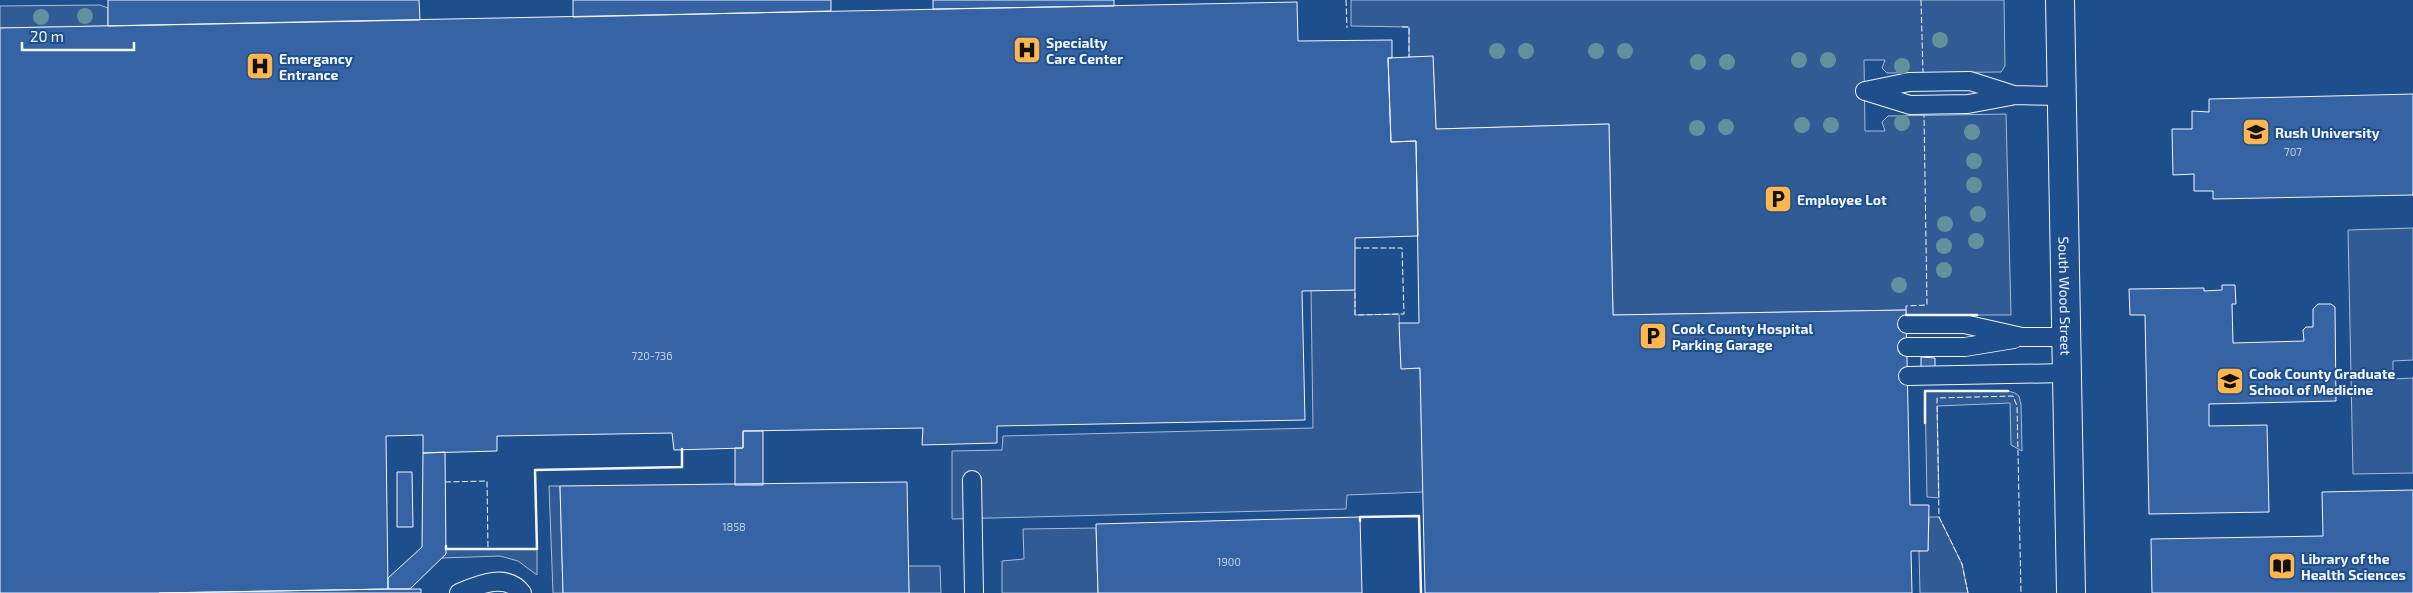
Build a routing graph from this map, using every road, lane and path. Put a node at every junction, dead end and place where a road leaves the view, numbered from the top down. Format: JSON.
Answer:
{"nodes":[{"id":1,"x":2060,"y":0,"type":"edge"},
{"id":2,"x":2014,"y":95,"type":"junction"},
{"id":3,"x":2061,"y":96,"type":"junction"},
{"id":4,"x":1907,"y":324,"type":"dead end"},
{"id":5,"x":2022,"y":337,"type":"junction"},
{"id":6,"x":2066,"y":337,"type":"junction"},
{"id":7,"x":1907,"y":348,"type":"dead end"},
{"id":8,"x":2066,"y":372,"type":"junction"},
{"id":9,"x":1908,"y":376,"type":"dead end"},
{"id":10,"x":972,"y":480,"type":"dead end"},
{"id":11,"x":459,"y":593,"type":"edge"},
{"id":12,"x":522,"y":593,"type":"edge"},
{"id":13,"x":974,"y":593,"type":"edge"},
{"id":14,"x":2071,"y":593,"type":"edge"}],
"edges":[{"from":1,"to":3,"type":"street","name":"South Wood Street"},
{"from":2,"to":2,"type":"lane"},
{"from":2,"to":3,"type":"lane"},
{"from":3,"to":6,"type":"street","name":"South Wood Street"},
{"from":4,"to":5,"type":"lane"},
{"from":5,"to":6,"type":"lane"},
{"from":5,"to":7,"type":"lane"},
{"from":6,"to":8,"type":"street","name":"South Wood Street"},
{"from":8,"to":9,"type":"lane"},
{"from":8,"to":14,"type":"street","name":"South Wood Street"},
{"from":10,"to":13,"type":"lane"},
{"from":11,"to":12,"type":"lane"}]}
